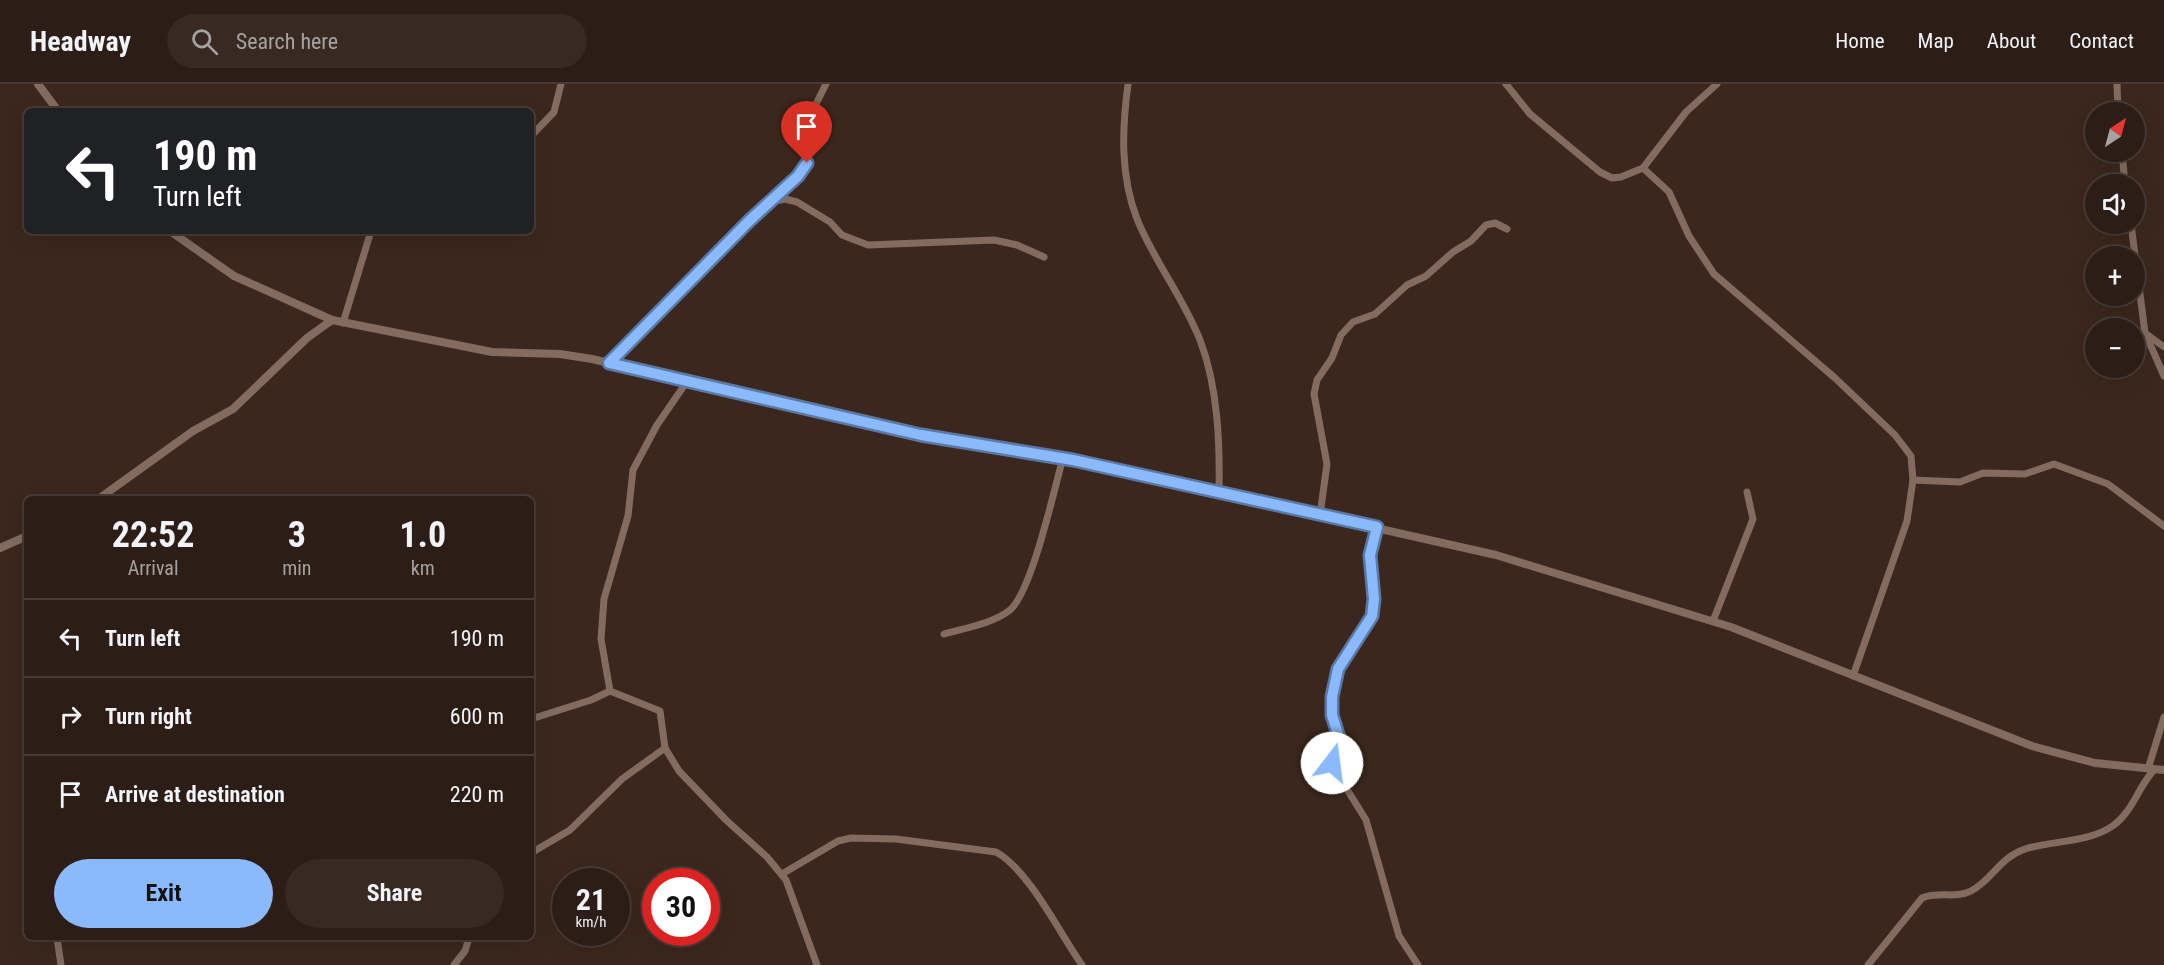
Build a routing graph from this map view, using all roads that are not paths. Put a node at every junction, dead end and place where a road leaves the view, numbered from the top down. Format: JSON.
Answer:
{"nodes":[{"id":1,"x":38,"y":84,"type":"edge"},
{"id":2,"x":561,"y":84,"type":"edge"},
{"id":3,"x":826,"y":84,"type":"edge"},
{"id":4,"x":1128,"y":84,"type":"edge"},
{"id":5,"x":1506,"y":84,"type":"edge"},
{"id":6,"x":1717,"y":84,"type":"edge"},
{"id":7,"x":2117,"y":84,"type":"edge"},
{"id":8,"x":2118,"y":102,"type":"edge"},
{"id":9,"x":56,"y":108,"type":"edge"},
{"id":10,"x":534,"y":133,"type":"edge"},
{"id":11,"x":1643,"y":168,"type":"junction"},
{"id":12,"x":769,"y":202,"type":"junction"},
{"id":13,"x":1507,"y":229,"type":"dead end"},
{"id":14,"x":174,"y":234,"type":"edge"},
{"id":15,"x":370,"y":234,"type":"edge"},
{"id":16,"x":2132,"y":234,"type":"edge"},
{"id":17,"x":1044,"y":257,"type":"dead end"},
{"id":18,"x":2143,"y":318,"type":"edge"},
{"id":19,"x":332,"y":320,"type":"junction"},
{"id":20,"x":343,"y":323,"type":"junction"},
{"id":21,"x":2145,"y":333,"type":"joint"},
{"id":22,"x":2164,"y":347,"type":"edge"},
{"id":23,"x":609,"y":363,"type":"junction"},
{"id":24,"x":2164,"y":376,"type":"edge"},
{"id":25,"x":688,"y":380,"type":"junction"},
{"id":26,"x":1063,"y":458,"type":"junction"},
{"id":27,"x":1913,"y":480,"type":"junction"},
{"id":28,"x":1219,"y":492,"type":"junction"},
{"id":29,"x":1747,"y":492,"type":"dead end"},
{"id":30,"x":104,"y":496,"type":"edge"},
{"id":31,"x":1320,"y":515,"type":"junction"},
{"id":32,"x":2164,"y":526,"type":"edge"},
{"id":33,"x":1377,"y":527,"type":"junction"},
{"id":34,"x":24,"y":537,"type":"edge"},
{"id":35,"x":0,"y":548,"type":"edge"},
{"id":36,"x":1713,"y":621,"type":"junction"},
{"id":37,"x":944,"y":634,"type":"dead end"},
{"id":38,"x":1853,"y":676,"type":"junction"},
{"id":39,"x":610,"y":691,"type":"junction"},
{"id":40,"x":2164,"y":717,"type":"edge"},
{"id":41,"x":534,"y":718,"type":"edge"},
{"id":42,"x":664,"y":748,"type":"junction"},
{"id":43,"x":2151,"y":769,"type":"junction"},
{"id":44,"x":2164,"y":770,"type":"edge"},
{"id":45,"x":534,"y":851,"type":"edge"},
{"id":46,"x":782,"y":874,"type":"junction"},
{"id":47,"x":57,"y":940,"type":"edge"},
{"id":48,"x":468,"y":940,"type":"edge"},
{"id":49,"x":61,"y":965,"type":"edge"},
{"id":50,"x":454,"y":965,"type":"edge"},
{"id":51,"x":817,"y":965,"type":"edge"},
{"id":52,"x":1082,"y":965,"type":"edge"},
{"id":53,"x":1418,"y":965,"type":"edge"},
{"id":54,"x":1868,"y":965,"type":"edge"}],
"edges":[{"from":1,"to":9,"type":"street"},
{"from":2,"to":10,"type":"street"},
{"from":3,"to":12,"type":"street"},
{"from":4,"to":28,"type":"street"},
{"from":5,"to":11,"type":"street"},
{"from":6,"to":11,"type":"street"},
{"from":7,"to":8,"type":"street"},
{"from":11,"to":27,"type":"street"},
{"from":12,"to":17,"type":"street"},
{"from":12,"to":23,"type":"street"},
{"from":13,"to":31,"type":"street"},
{"from":14,"to":19,"type":"street"},
{"from":15,"to":20,"type":"street"},
{"from":16,"to":18,"type":"street"},
{"from":19,"to":20,"type":"street"},
{"from":19,"to":30,"type":"street"},
{"from":20,"to":23,"type":"street"},
{"from":21,"to":22,"type":"street"},
{"from":21,"to":24,"type":"street"},
{"from":23,"to":25,"type":"street"},
{"from":25,"to":26,"type":"street"},
{"from":25,"to":39,"type":"street"},
{"from":26,"to":28,"type":"street"},
{"from":26,"to":37,"type":"street"},
{"from":27,"to":32,"type":"street"},
{"from":27,"to":38,"type":"street"},
{"from":28,"to":31,"type":"street"},
{"from":29,"to":36,"type":"street"},
{"from":31,"to":33,"type":"street"},
{"from":33,"to":36,"type":"street"},
{"from":33,"to":53,"type":"street"},
{"from":34,"to":35,"type":"street"},
{"from":36,"to":38,"type":"street"},
{"from":38,"to":43,"type":"street"},
{"from":39,"to":41,"type":"street"},
{"from":39,"to":42,"type":"street"},
{"from":40,"to":43,"type":"street"},
{"from":42,"to":45,"type":"street"},
{"from":42,"to":46,"type":"street"},
{"from":43,"to":44,"type":"street"},
{"from":43,"to":54,"type":"street"},
{"from":46,"to":51,"type":"street"},
{"from":46,"to":52,"type":"street"},
{"from":47,"to":49,"type":"street"},
{"from":48,"to":50,"type":"street"}]}
